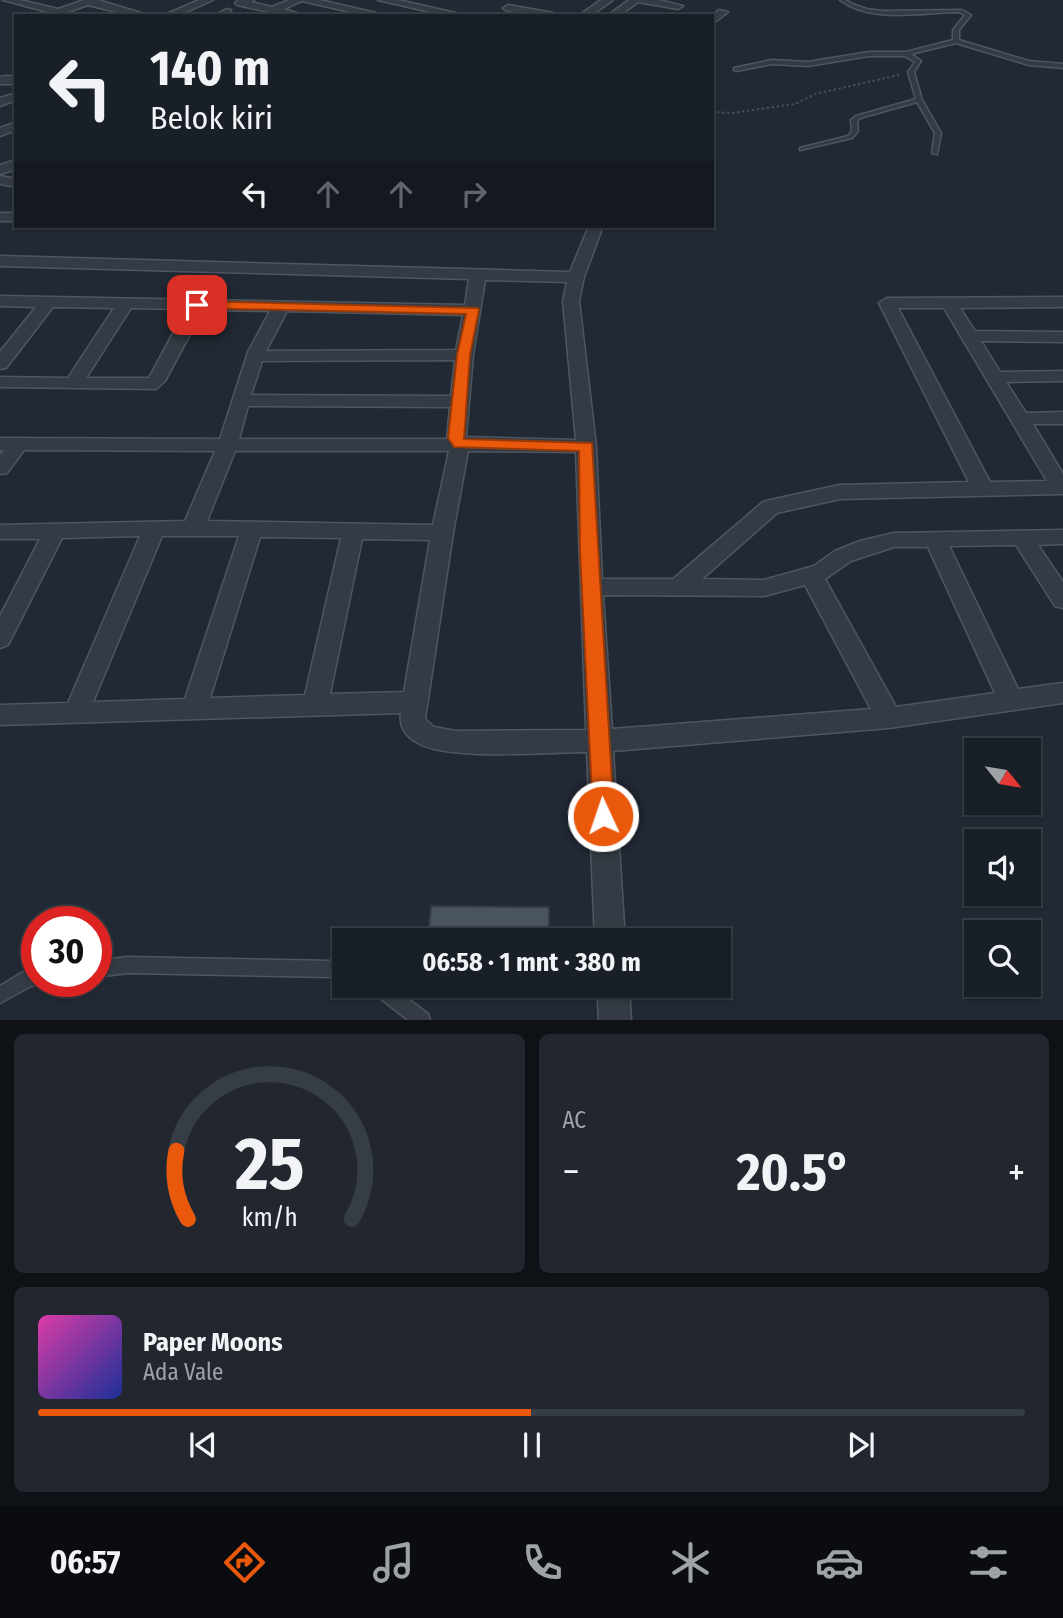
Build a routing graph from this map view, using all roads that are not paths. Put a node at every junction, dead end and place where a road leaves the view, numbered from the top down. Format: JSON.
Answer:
{"nodes":[{"id":1,"x":8,"y":0,"type":"edge"},
{"id":2,"x":208,"y":0,"type":"edge"},
{"id":3,"x":249,"y":0,"type":"edge"},
{"id":4,"x":298,"y":0,"type":"edge"},
{"id":5,"x":306,"y":0,"type":"edge"},
{"id":6,"x":383,"y":0,"type":"edge"},
{"id":7,"x":421,"y":0,"type":"edge"},
{"id":8,"x":521,"y":0,"type":"edge"},
{"id":9,"x":608,"y":0,"type":"edge"},
{"id":10,"x":635,"y":0,"type":"edge"},
{"id":11,"x":640,"y":0,"type":"edge"},
{"id":12,"x":842,"y":0,"type":"edge"},
{"id":13,"x":91,"y":1,"type":"edge"},
{"id":14,"x":410,"y":5,"type":"junction"},
{"id":15,"x":454,"y":6,"type":"dead end"},
{"id":16,"x":273,"y":10,"type":"junction"},
{"id":17,"x":551,"y":11,"type":"edge"},
{"id":18,"x":723,"y":12,"type":"dead end"},
{"id":19,"x":139,"y":14,"type":"edge"},
{"id":20,"x":172,"y":14,"type":"edge"},
{"id":21,"x":292,"y":14,"type":"edge"},
{"id":22,"x":376,"y":14,"type":"edge"},
{"id":23,"x":390,"y":14,"type":"edge"},
{"id":24,"x":439,"y":14,"type":"edge"},
{"id":25,"x":586,"y":14,"type":"edge"},
{"id":26,"x":615,"y":14,"type":"edge"},
{"id":27,"x":669,"y":14,"type":"edge"},
{"id":28,"x":714,"y":19,"type":"edge"},
{"id":29,"x":956,"y":41,"type":"junction"},
{"id":30,"x":906,"y":54,"type":"junction"},
{"id":31,"x":1063,"y":66,"type":"edge"},
{"id":32,"x":736,"y":69,"type":"dead end"},
{"id":33,"x":919,"y":100,"type":"junction"},
{"id":34,"x":802,"y":149,"type":"dead end"},
{"id":35,"x":935,"y":153,"type":"dead end"},
{"id":36,"x":595,"y":228,"type":"edge"},
{"id":37,"x":0,"y":261,"type":"edge"},
{"id":38,"x":478,"y":275,"type":"junction"},
{"id":39,"x":576,"y":277,"type":"junction"},
{"id":40,"x":0,"y":301,"type":"edge"},
{"id":41,"x":49,"y":301,"type":"junction"},
{"id":42,"x":948,"y":301,"type":"junction"},
{"id":43,"x":1063,"y":302,"type":"edge"},
{"id":44,"x":126,"y":303,"type":"junction"},
{"id":45,"x":197,"y":305,"type":"junction"},
{"id":46,"x":283,"y":306,"type":"junction"},
{"id":47,"x":473,"y":310,"type":"junction"},
{"id":48,"x":969,"y":336,"type":"junction"},
{"id":49,"x":1063,"y":337,"type":"edge"},
{"id":50,"x":464,"y":355,"type":"junction"},
{"id":51,"x":257,"y":356,"type":"junction"},
{"id":52,"x":0,"y":363,"type":"edge"},
{"id":53,"x":1063,"y":376,"type":"edge"},
{"id":54,"x":994,"y":377,"type":"junction"},
{"id":55,"x":0,"y":382,"type":"edge"},
{"id":56,"x":73,"y":384,"type":"junction"},
{"id":57,"x":240,"y":400,"type":"junction"},
{"id":58,"x":459,"y":402,"type":"junction"},
{"id":59,"x":1063,"y":418,"type":"edge"},
{"id":60,"x":1020,"y":419,"type":"junction"},
{"id":61,"x":460,"y":443,"type":"junction"},
{"id":62,"x":9,"y":444,"type":"edge"},
{"id":63,"x":227,"y":446,"type":"junction"},
{"id":64,"x":586,"y":446,"type":"junction"},
{"id":65,"x":0,"y":468,"type":"edge"},
{"id":66,"x":1062,"y":487,"type":"edge"},
{"id":67,"x":983,"y":489,"type":"junction"},
{"id":68,"x":193,"y":528,"type":"junction"},
{"id":69,"x":154,"y":529,"type":"junction"},
{"id":70,"x":252,"y":529,"type":"junction"},
{"id":71,"x":55,"y":531,"type":"junction"},
{"id":72,"x":353,"y":531,"type":"junction"},
{"id":73,"x":0,"y":533,"type":"edge"},
{"id":74,"x":442,"y":533,"type":"junction"},
{"id":75,"x":1063,"y":537,"type":"edge"},
{"id":76,"x":1022,"y":538,"type":"junction"},
{"id":77,"x":936,"y":541,"type":"junction"},
{"id":78,"x":811,"y":575,"type":"junction"},
{"id":79,"x":591,"y":587,"type":"junction"},
{"id":80,"x":678,"y":588,"type":"junction"},
{"id":81,"x":1063,"y":600,"type":"edge"},
{"id":82,"x":0,"y":639,"type":"edge"},
{"id":83,"x":1063,"y":693,"type":"edge"},
{"id":84,"x":1011,"y":700,"type":"junction"},
{"id":85,"x":415,"y":702,"type":"junction"},
{"id":86,"x":315,"y":706,"type":"junction"},
{"id":87,"x":194,"y":709,"type":"junction"},
{"id":88,"x":76,"y":713,"type":"junction"},
{"id":89,"x":0,"y":715,"type":"edge"},
{"id":90,"x":889,"y":718,"type":"junction"},
{"id":91,"x":599,"y":741,"type":"junction"},
{"id":92,"x":609,"y":928,"type":"edge"},
{"id":93,"x":112,"y":968,"type":"edge"},
{"id":94,"x":332,"y":969,"type":"edge"},
{"id":95,"x":21,"y":985,"type":"edge"},
{"id":96,"x":0,"y":995,"type":"edge"},
{"id":97,"x":394,"y":998,"type":"edge"},
{"id":98,"x":614,"y":998,"type":"edge"},
{"id":99,"x":422,"y":1020,"type":"edge"},
{"id":100,"x":615,"y":1020,"type":"edge"}],
"edges":[{"from":1,"to":13,"type":"street"},
{"from":2,"to":20,"type":"street"},
{"from":3,"to":16,"type":"street"},
{"from":4,"to":16,"type":"street"},
{"from":5,"to":22,"type":"street"},
{"from":6,"to":14,"type":"street"},
{"from":7,"to":14,"type":"street"},
{"from":8,"to":17,"type":"street"},
{"from":9,"to":25,"type":"street"},
{"from":10,"to":26,"type":"street"},
{"from":11,"to":27,"type":"street"},
{"from":12,"to":29,"type":"lane"},
{"from":13,"to":19,"type":"street"},
{"from":14,"to":23,"type":"street"},
{"from":14,"to":24,"type":"street"},
{"from":15,"to":24,"type":"street"},
{"from":16,"to":21,"type":"street"},
{"from":18,"to":28,"type":"street"},
{"from":29,"to":30,"type":"lane"},
{"from":29,"to":31,"type":"lane"},
{"from":30,"to":32,"type":"lane"},
{"from":30,"to":33,"type":"lane"},
{"from":33,"to":34,"type":"lane"},
{"from":33,"to":35,"type":"lane"},
{"from":36,"to":39,"type":"street"},
{"from":37,"to":38,"type":"street"},
{"from":38,"to":39,"type":"street"},
{"from":38,"to":47,"type":"street"},
{"from":39,"to":64,"type":"street"},
{"from":40,"to":41,"type":"street"},
{"from":41,"to":44,"type":"street"},
{"from":41,"to":52,"type":"street"},
{"from":42,"to":43,"type":"street"},
{"from":42,"to":48,"type":"street"},
{"from":42,"to":67,"type":"street"},
{"from":44,"to":45,"type":"street"},
{"from":44,"to":56,"type":"street"},
{"from":45,"to":46,"type":"street"},
{"from":45,"to":56,"type":"street"},
{"from":46,"to":47,"type":"street"},
{"from":46,"to":51,"type":"street"},
{"from":47,"to":50,"type":"street"},
{"from":48,"to":49,"type":"street"},
{"from":48,"to":54,"type":"street"},
{"from":50,"to":51,"type":"street"},
{"from":50,"to":58,"type":"street"},
{"from":51,"to":57,"type":"street"},
{"from":53,"to":54,"type":"street"},
{"from":54,"to":60,"type":"street"},
{"from":55,"to":56,"type":"street"},
{"from":57,"to":58,"type":"street"},
{"from":57,"to":63,"type":"street"},
{"from":58,"to":61,"type":"street"},
{"from":59,"to":60,"type":"street"},
{"from":60,"to":66,"type":"street"},
{"from":61,"to":63,"type":"street"},
{"from":61,"to":64,"type":"street"},
{"from":61,"to":74,"type":"street"},
{"from":62,"to":63,"type":"street"},
{"from":62,"to":65,"type":"street"},
{"from":63,"to":68,"type":"street"},
{"from":64,"to":79,"type":"street"},
{"from":66,"to":67,"type":"street"},
{"from":67,"to":80,"type":"street"},
{"from":68,"to":69,"type":"street"},
{"from":68,"to":70,"type":"street"},
{"from":69,"to":71,"type":"street"},
{"from":69,"to":88,"type":"street"},
{"from":70,"to":72,"type":"street"},
{"from":70,"to":87,"type":"street"},
{"from":71,"to":73,"type":"street"},
{"from":71,"to":82,"type":"street"},
{"from":72,"to":74,"type":"street"},
{"from":72,"to":86,"type":"street"},
{"from":74,"to":85,"type":"street"},
{"from":75,"to":76,"type":"street"},
{"from":76,"to":77,"type":"street"},
{"from":76,"to":81,"type":"street"},
{"from":77,"to":78,"type":"street"},
{"from":77,"to":84,"type":"street"},
{"from":78,"to":80,"type":"street"},
{"from":78,"to":90,"type":"street"},
{"from":79,"to":80,"type":"street"},
{"from":79,"to":91,"type":"street"},
{"from":83,"to":84,"type":"street"},
{"from":84,"to":90,"type":"street"},
{"from":85,"to":86,"type":"street"},
{"from":85,"to":91,"type":"street"},
{"from":86,"to":87,"type":"street"},
{"from":87,"to":88,"type":"street"},
{"from":88,"to":89,"type":"street"},
{"from":90,"to":91,"type":"street"},
{"from":91,"to":92,"type":"street"},
{"from":93,"to":94,"type":"lane"},
{"from":95,"to":96,"type":"lane"},
{"from":97,"to":99,"type":"lane"},
{"from":98,"to":100,"type":"street"}]}
